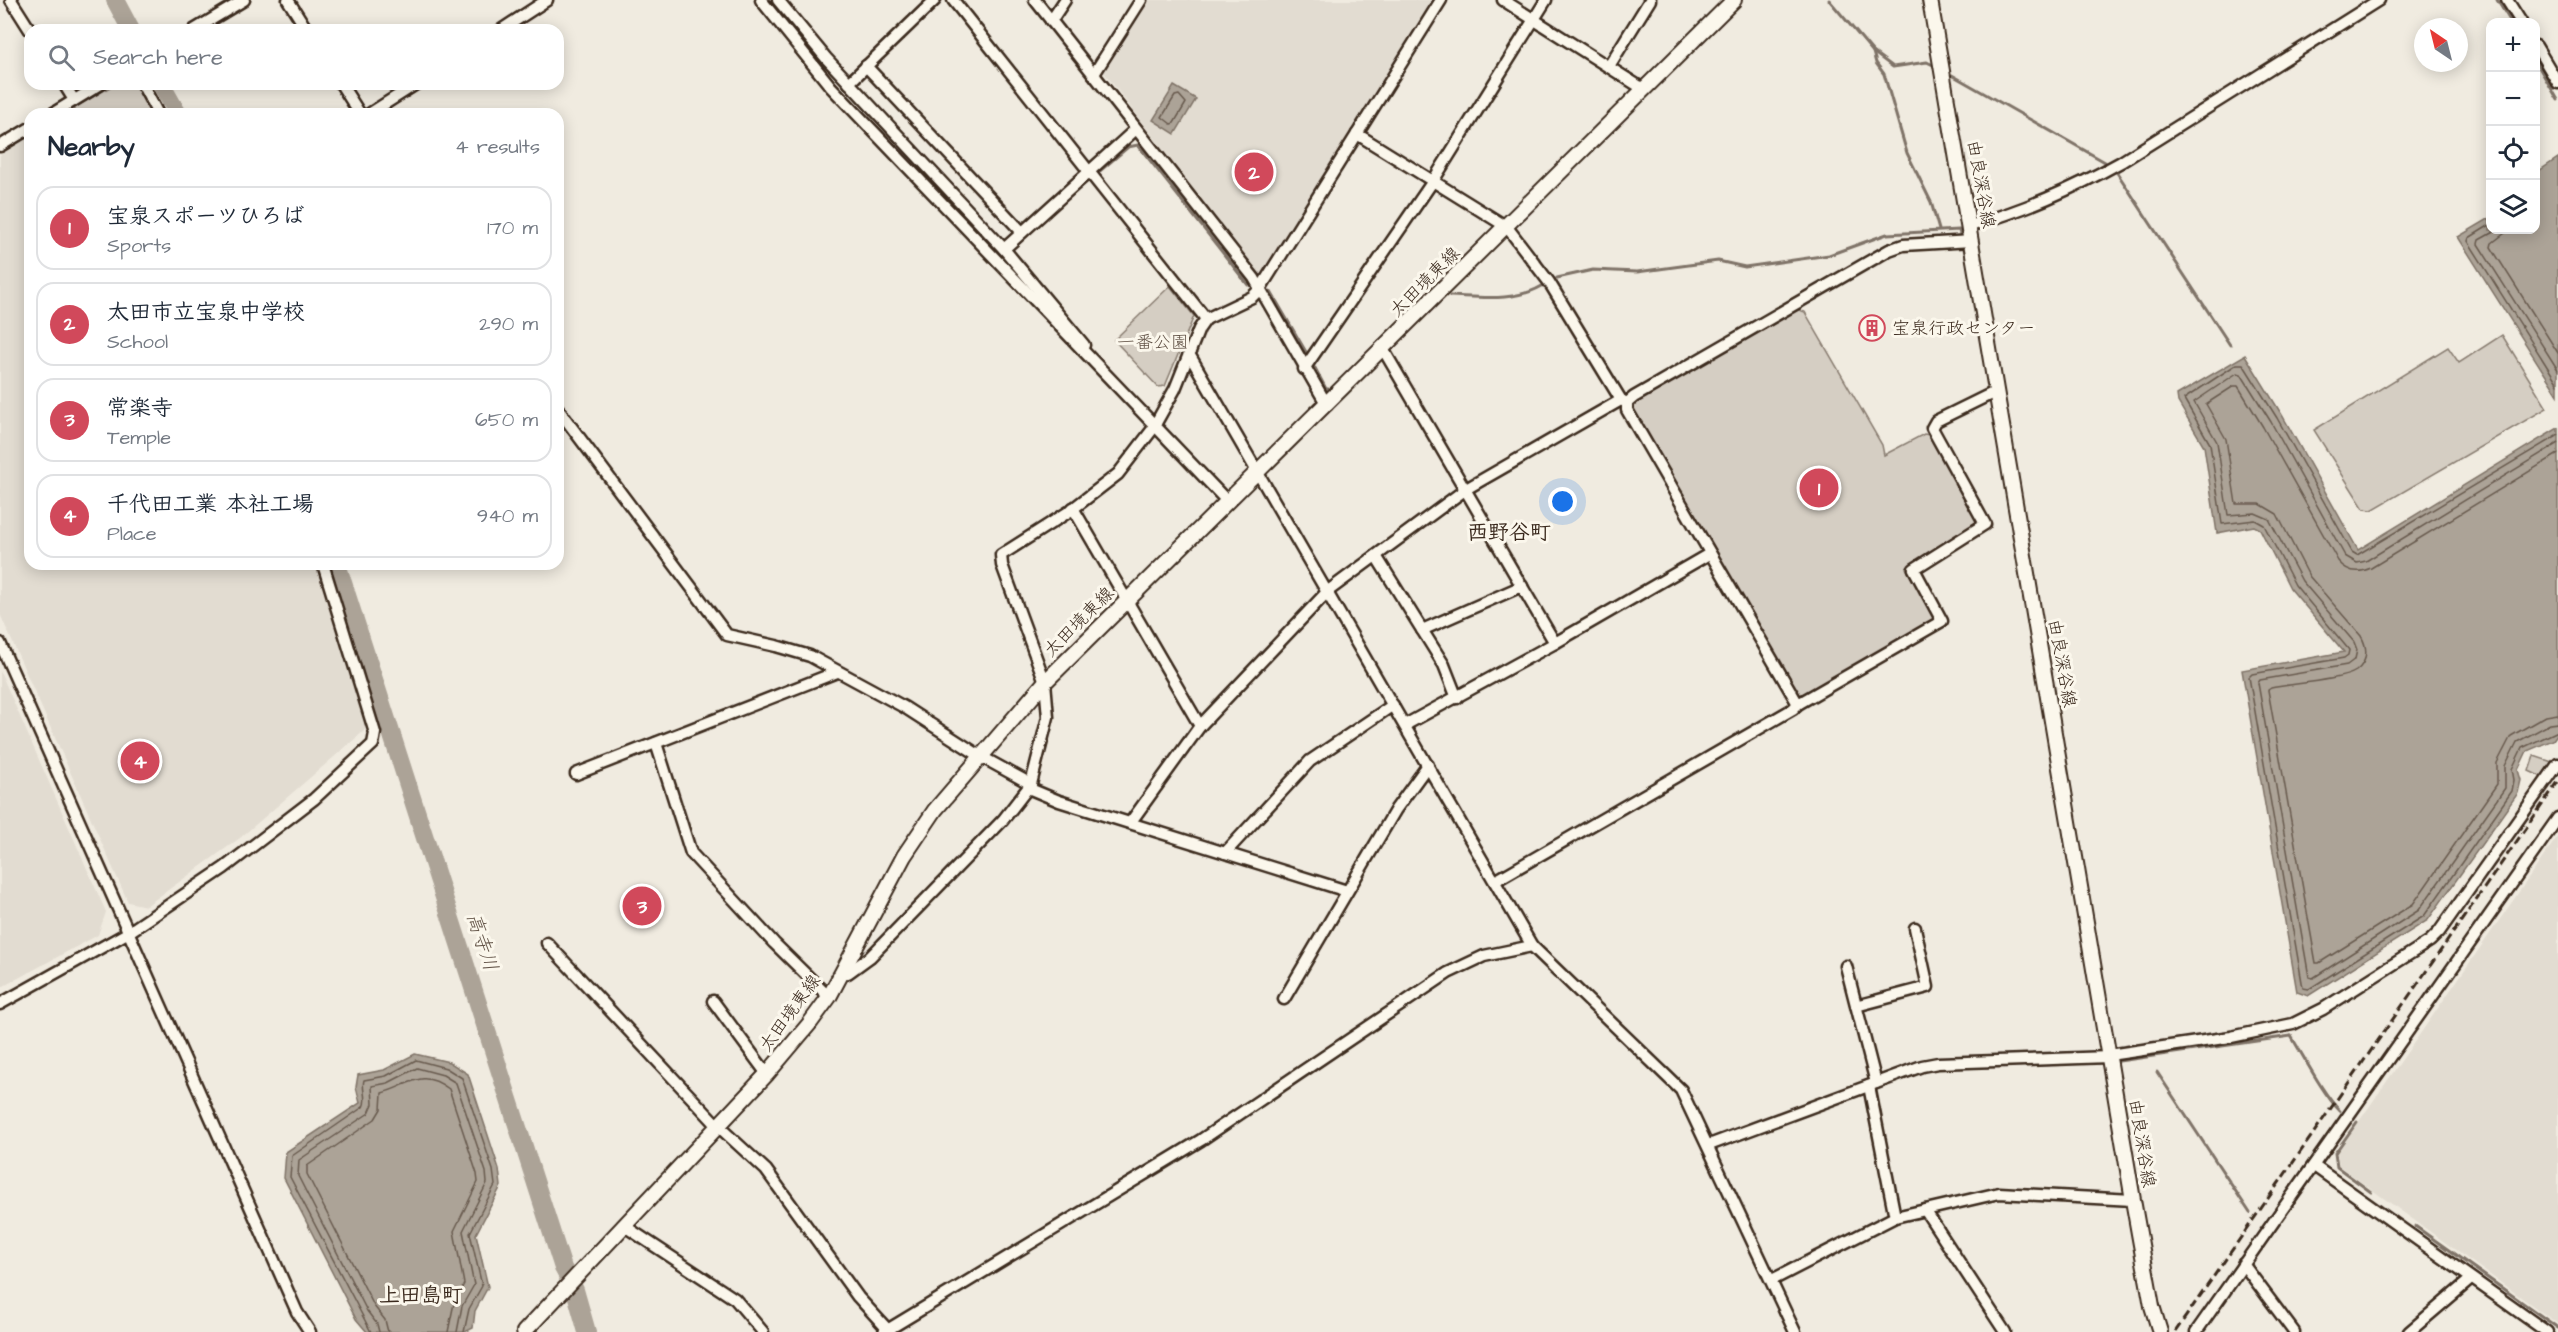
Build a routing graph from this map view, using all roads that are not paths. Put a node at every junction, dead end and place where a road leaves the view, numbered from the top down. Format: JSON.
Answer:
{"nodes":[{"id":1,"x":11,"y":0,"type":"edge"},
{"id":2,"x":244,"y":0,"type":"edge"},
{"id":3,"x":288,"y":0,"type":"edge"},
{"id":4,"x":547,"y":0,"type":"edge"},
{"id":5,"x":761,"y":0,"type":"edge"},
{"id":6,"x":778,"y":0,"type":"edge"},
{"id":7,"x":935,"y":0,"type":"edge"},
{"id":8,"x":953,"y":0,"type":"edge"},
{"id":9,"x":1035,"y":0,"type":"edge"},
{"id":10,"x":1065,"y":0,"type":"edge"},
{"id":11,"x":1141,"y":0,"type":"edge"},
{"id":12,"x":1441,"y":0,"type":"edge"},
{"id":13,"x":1503,"y":0,"type":"edge"},
{"id":14,"x":1546,"y":0,"type":"edge"},
{"id":15,"x":1650,"y":0,"type":"edge"},
{"id":16,"x":1734,"y":0,"type":"edge"},
{"id":17,"x":1930,"y":0,"type":"edge"},
{"id":18,"x":2379,"y":0,"type":"edge"},
{"id":19,"x":2507,"y":0,"type":"edge"},
{"id":20,"x":2518,"y":18,"type":"edge"},
{"id":21,"x":1534,"y":19,"type":"junction"},
{"id":22,"x":1051,"y":21,"type":"junction"},
{"id":23,"x":26,"y":24,"type":"edge"},
{"id":24,"x":204,"y":24,"type":"edge"},
{"id":25,"x":303,"y":24,"type":"edge"},
{"id":26,"x":510,"y":24,"type":"edge"},
{"id":27,"x":2540,"y":54,"type":"edge"},
{"id":28,"x":866,"y":66,"type":"junction"},
{"id":29,"x":1609,"y":66,"type":"junction"},
{"id":30,"x":1094,"y":74,"type":"junction"},
{"id":31,"x":849,"y":83,"type":"junction"},
{"id":32,"x":2558,"y":83,"type":"edge"},
{"id":33,"x":68,"y":90,"type":"edge"},
{"id":34,"x":91,"y":90,"type":"edge"},
{"id":35,"x":145,"y":90,"type":"edge"},
{"id":36,"x":345,"y":90,"type":"edge"},
{"id":37,"x":407,"y":90,"type":"edge"},
{"id":38,"x":1646,"y":90,"type":"junction"},
{"id":39,"x":74,"y":100,"type":"junction"},
{"id":40,"x":61,"y":108,"type":"edge"},
{"id":41,"x":155,"y":108,"type":"edge"},
{"id":42,"x":356,"y":108,"type":"edge"},
{"id":43,"x":379,"y":108,"type":"edge"},
{"id":44,"x":1136,"y":129,"type":"junction"},
{"id":45,"x":24,"y":132,"type":"edge"},
{"id":46,"x":1357,"y":134,"type":"junction"},
{"id":47,"x":0,"y":146,"type":"edge"},
{"id":48,"x":1089,"y":172,"type":"junction"},
{"id":49,"x":1433,"y":181,"type":"junction"},
{"id":50,"x":1970,"y":226,"type":"junction"},
{"id":51,"x":1507,"y":227,"type":"junction"},
{"id":52,"x":1022,"y":232,"type":"junction"},
{"id":53,"x":1972,"y":241,"type":"junction"},
{"id":54,"x":1004,"y":249,"type":"junction"},
{"id":55,"x":1260,"y":289,"type":"junction"},
{"id":56,"x":1206,"y":319,"type":"junction"},
{"id":57,"x":1383,"y":349,"type":"junction"},
{"id":58,"x":1189,"y":354,"type":"junction"},
{"id":59,"x":1305,"y":369,"type":"junction"},
{"id":60,"x":1997,"y":391,"type":"junction"},
{"id":61,"x":1627,"y":400,"type":"junction"},
{"id":62,"x":1327,"y":405,"type":"junction"},
{"id":63,"x":564,"y":418,"type":"edge"},
{"id":64,"x":1149,"y":422,"type":"junction"},
{"id":65,"x":1258,"y":471,"type":"junction"},
{"id":66,"x":1466,"y":489,"type":"junction"},
{"id":67,"x":1227,"y":501,"type":"junction"},
{"id":68,"x":1073,"y":508,"type":"junction"},
{"id":69,"x":1709,"y":554,"type":"junction"},
{"id":70,"x":1376,"y":556,"type":"junction"},
{"id":71,"x":325,"y":570,"type":"edge"},
{"id":72,"x":1522,"y":586,"type":"junction"},
{"id":73,"x":1328,"y":591,"type":"junction"},
{"id":74,"x":1127,"y":599,"type":"junction"},
{"id":75,"x":1422,"y":630,"type":"junction"},
{"id":76,"x":0,"y":643,"type":"edge"},
{"id":77,"x":1555,"y":643,"type":"junction"},
{"id":78,"x":837,"y":672,"type":"junction"},
{"id":79,"x":1045,"y":682,"type":"junction"},
{"id":80,"x":1457,"y":698,"type":"junction"},
{"id":81,"x":1798,"y":704,"type":"junction"},
{"id":82,"x":1393,"y":705,"type":"junction"},
{"id":83,"x":1404,"y":725,"type":"junction"},
{"id":84,"x":1200,"y":726,"type":"junction"},
{"id":85,"x":656,"y":743,"type":"junction"},
{"id":86,"x":980,"y":756,"type":"junction"},
{"id":87,"x":2558,"y":764,"type":"edge"},
{"id":88,"x":1428,"y":765,"type":"junction"},
{"id":89,"x":576,"y":774,"type":"dead end"},
{"id":90,"x":1029,"y":786,"type":"junction"},
{"id":91,"x":2558,"y":818,"type":"edge"},
{"id":92,"x":1130,"y":823,"type":"junction"},
{"id":93,"x":1224,"y":853,"type":"junction"},
{"id":94,"x":1495,"y":881,"type":"junction"},
{"id":95,"x":1347,"y":891,"type":"junction"},
{"id":96,"x":1915,"y":928,"type":"dead end"},
{"id":97,"x":129,"y":932,"type":"junction"},
{"id":98,"x":547,"y":943,"type":"dead end"},
{"id":99,"x":1532,"y":946,"type":"junction"},
{"id":100,"x":1846,"y":966,"type":"dead end"},
{"id":101,"x":840,"y":974,"type":"junction"},
{"id":102,"x":829,"y":997,"type":"junction"},
{"id":103,"x":1284,"y":999,"type":"dead end"},
{"id":104,"x":713,"y":1001,"type":"dead end"},
{"id":105,"x":0,"y":1004,"type":"edge"},
{"id":106,"x":1856,"y":1006,"type":"junction"},
{"id":107,"x":2109,"y":1056,"type":"junction"},
{"id":108,"x":767,"y":1074,"type":"junction"},
{"id":109,"x":1872,"y":1085,"type":"junction"},
{"id":110,"x":717,"y":1125,"type":"junction"},
{"id":111,"x":1708,"y":1145,"type":"junction"},
{"id":112,"x":2314,"y":1166,"type":"junction"},
{"id":113,"x":2133,"y":1200,"type":"junction"},
{"id":114,"x":1925,"y":1210,"type":"junction"},
{"id":115,"x":1895,"y":1217,"type":"junction"},
{"id":116,"x":623,"y":1225,"type":"junction"},
{"id":117,"x":2243,"y":1264,"type":"junction"},
{"id":118,"x":2471,"y":1279,"type":"junction"},
{"id":119,"x":1772,"y":1280,"type":"junction"},
{"id":120,"x":887,"y":1331,"type":"edge"},
{"id":121,"x":310,"y":1332,"type":"edge"},
{"id":122,"x":524,"y":1332,"type":"edge"},
{"id":123,"x":763,"y":1332,"type":"edge"},
{"id":124,"x":1795,"y":1332,"type":"edge"},
{"id":125,"x":2005,"y":1332,"type":"edge"},
{"id":126,"x":2160,"y":1332,"type":"edge"},
{"id":127,"x":2196,"y":1332,"type":"edge"},
{"id":128,"x":2294,"y":1332,"type":"edge"},
{"id":129,"x":2409,"y":1332,"type":"edge"},
{"id":130,"x":2546,"y":1332,"type":"edge"}],
"edges":[{"from":1,"to":23,"type":"street"},
{"from":2,"to":24,"type":"street"},
{"from":3,"to":25,"type":"street"},
{"from":4,"to":26,"type":"street"},
{"from":5,"to":64,"type":"street"},
{"from":6,"to":31,"type":"street"},
{"from":7,"to":28,"type":"street"},
{"from":8,"to":48,"type":"street"},
{"from":9,"to":22,"type":"street"},
{"from":10,"to":22,"type":"street"},
{"from":11,"to":30,"type":"street"},
{"from":12,"to":46,"type":"street"},
{"from":13,"to":21,"type":"street"},
{"from":14,"to":21,"type":"street"},
{"from":15,"to":29,"type":"street"},
{"from":16,"to":38,"type":"main road","name":"太田境東線"},
{"from":17,"to":50,"type":"main road","name":"由良深谷線"},
{"from":18,"to":50,"type":"street"},
{"from":19,"to":20,"type":"street"},
{"from":21,"to":29,"type":"street"},
{"from":21,"to":49,"type":"street"},
{"from":22,"to":30,"type":"street"},
{"from":27,"to":32,"type":"street"},
{"from":28,"to":31,"type":"street"},
{"from":28,"to":52,"type":"street"},
{"from":29,"to":38,"type":"street"},
{"from":30,"to":44,"type":"street"},
{"from":31,"to":54,"type":"street"},
{"from":33,"to":39,"type":"street"},
{"from":34,"to":39,"type":"street"},
{"from":35,"to":41,"type":"street"},
{"from":36,"to":42,"type":"street"},
{"from":37,"to":43,"type":"street"},
{"from":38,"to":51,"type":"main road","name":"太田境東線"},
{"from":39,"to":40,"type":"street"},
{"from":44,"to":48,"type":"street"},
{"from":44,"to":55,"type":"street"},
{"from":45,"to":47,"type":"street"},
{"from":46,"to":49,"type":"street"},
{"from":46,"to":55,"type":"street"},
{"from":48,"to":52,"type":"street"},
{"from":48,"to":56,"type":"street"},
{"from":49,"to":51,"type":"street"},
{"from":49,"to":59,"type":"street"},
{"from":50,"to":53,"type":"main road","name":"由良深谷線"},
{"from":51,"to":57,"type":"main road","name":"太田境東線"},
{"from":51,"to":61,"type":"street"},
{"from":52,"to":54,"type":"street"},
{"from":53,"to":60,"type":"main road","name":"由良深谷線"},
{"from":53,"to":61,"type":"street"},
{"from":54,"to":64,"type":"street"},
{"from":55,"to":56,"type":"street"},
{"from":55,"to":59,"type":"street"},
{"from":56,"to":58,"type":"street"},
{"from":57,"to":62,"type":"main road","name":"太田境東線"},
{"from":57,"to":66,"type":"street"},
{"from":58,"to":64,"type":"street"},
{"from":58,"to":65,"type":"street"},
{"from":59,"to":62,"type":"street"},
{"from":60,"to":81,"type":"street"},
{"from":60,"to":107,"type":"main road","name":"由良深谷線"},
{"from":61,"to":66,"type":"street"},
{"from":61,"to":69,"type":"street"},
{"from":62,"to":65,"type":"main road","name":"太田境東線"},
{"from":63,"to":78,"type":"street"},
{"from":64,"to":67,"type":"street"},
{"from":64,"to":68,"type":"street"},
{"from":65,"to":67,"type":"main road","name":"太田境東線"},
{"from":65,"to":73,"type":"street"},
{"from":66,"to":70,"type":"street"},
{"from":66,"to":72,"type":"street"},
{"from":67,"to":74,"type":"main road","name":"太田境東線"},
{"from":68,"to":74,"type":"street"},
{"from":68,"to":79,"type":"street"},
{"from":69,"to":77,"type":"street"},
{"from":69,"to":81,"type":"street"},
{"from":70,"to":73,"type":"street"},
{"from":70,"to":75,"type":"street"},
{"from":71,"to":97,"type":"street"},
{"from":72,"to":75,"type":"street"},
{"from":72,"to":77,"type":"street"},
{"from":73,"to":82,"type":"street"},
{"from":73,"to":84,"type":"street"},
{"from":74,"to":79,"type":"main road","name":"太田境東線"},
{"from":74,"to":84,"type":"street"},
{"from":75,"to":80,"type":"street"},
{"from":76,"to":97,"type":"street"},
{"from":77,"to":80,"type":"street"},
{"from":78,"to":85,"type":"street"},
{"from":78,"to":86,"type":"street"},
{"from":79,"to":86,"type":"main road","name":"太田境東線"},
{"from":79,"to":90,"type":"street"},
{"from":80,"to":83,"type":"street"},
{"from":81,"to":94,"type":"street"},
{"from":82,"to":83,"type":"street"},
{"from":82,"to":93,"type":"street"},
{"from":83,"to":88,"type":"street"},
{"from":84,"to":92,"type":"street"},
{"from":85,"to":89,"type":"street"},
{"from":85,"to":102,"type":"street"},
{"from":86,"to":90,"type":"street"},
{"from":86,"to":101,"type":"main road","name":"太田境東線"},
{"from":87,"to":107,"type":"street"},
{"from":88,"to":94,"type":"street"},
{"from":88,"to":95,"type":"street"},
{"from":90,"to":92,"type":"street"},
{"from":90,"to":101,"type":"street"},
{"from":91,"to":112,"type":"street"},
{"from":92,"to":93,"type":"street"},
{"from":93,"to":95,"type":"street"},
{"from":94,"to":99,"type":"street"},
{"from":95,"to":103,"type":"street"},
{"from":96,"to":106,"type":"street"},
{"from":97,"to":105,"type":"street"},
{"from":97,"to":121,"type":"street"},
{"from":98,"to":110,"type":"street"},
{"from":99,"to":111,"type":"street"},
{"from":99,"to":120,"type":"street"},
{"from":100,"to":106,"type":"street"},
{"from":101,"to":102,"type":"main road","name":"太田境東線"},
{"from":102,"to":108,"type":"main road","name":"太田境東線"},
{"from":104,"to":108,"type":"street"},
{"from":106,"to":109,"type":"street"},
{"from":107,"to":109,"type":"street"},
{"from":107,"to":113,"type":"main road","name":"由良深谷線"},
{"from":108,"to":110,"type":"main road","name":"太田境東線"},
{"from":109,"to":111,"type":"street"},
{"from":109,"to":115,"type":"street"},
{"from":110,"to":116,"type":"main road","name":"太田境東線"},
{"from":110,"to":120,"type":"street"},
{"from":111,"to":119,"type":"street"},
{"from":112,"to":117,"type":"street"},
{"from":112,"to":118,"type":"street"},
{"from":113,"to":114,"type":"street"},
{"from":113,"to":126,"type":"main road","name":"由良深谷線"},
{"from":114,"to":115,"type":"street"},
{"from":114,"to":125,"type":"street"},
{"from":115,"to":119,"type":"street"},
{"from":116,"to":122,"type":"main road","name":"太田境東線"},
{"from":116,"to":123,"type":"street"},
{"from":117,"to":127,"type":"street"},
{"from":117,"to":128,"type":"street"},
{"from":118,"to":129,"type":"street"},
{"from":118,"to":130,"type":"street"},
{"from":119,"to":124,"type":"street"}]}
